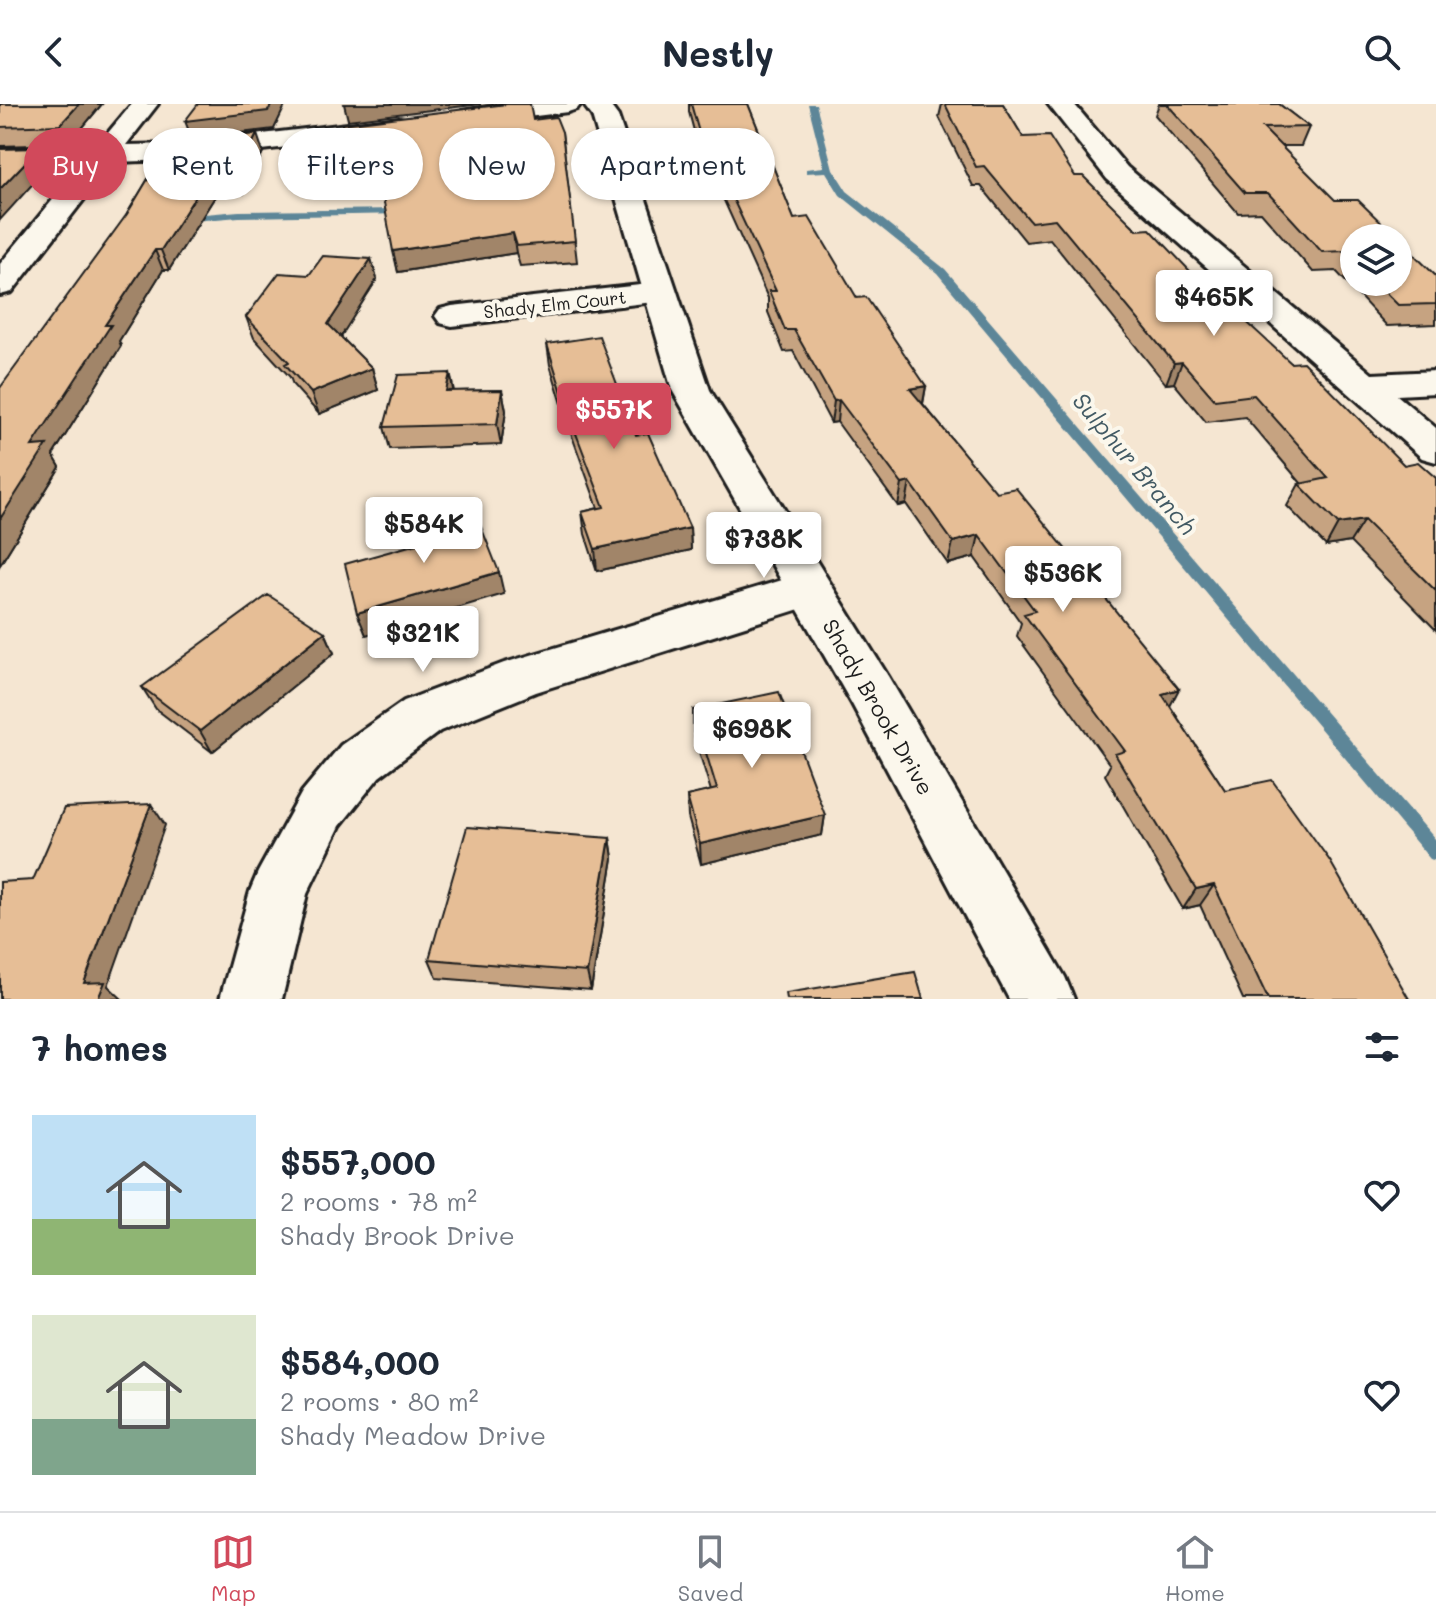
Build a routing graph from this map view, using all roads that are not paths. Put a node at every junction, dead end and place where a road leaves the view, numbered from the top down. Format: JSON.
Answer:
{"nodes":[{"id":1,"x":145,"y":104,"type":"edge"},
{"id":2,"x":568,"y":104,"type":"edge"},
{"id":3,"x":596,"y":104,"type":"edge"},
{"id":4,"x":1061,"y":104,"type":"edge"},
{"id":5,"x":447,"y":119,"type":"edge"},
{"id":6,"x":417,"y":123,"type":"edge"},
{"id":7,"x":127,"y":128,"type":"edge"},
{"id":8,"x":127,"y":154,"type":"edge"},
{"id":9,"x":0,"y":157,"type":"edge"},
{"id":10,"x":24,"y":157,"type":"edge"},
{"id":11,"x":69,"y":200,"type":"edge"},
{"id":12,"x":0,"y":285,"type":"edge"},
{"id":13,"x":658,"y":293,"type":"junction"},
{"id":14,"x":452,"y":316,"type":"dead end"},
{"id":15,"x":1436,"y":382,"type":"edge"},
{"id":16,"x":1363,"y":386,"type":"junction"},
{"id":17,"x":1436,"y":449,"type":"edge"},
{"id":18,"x":809,"y":589,"type":"junction"},
{"id":19,"x":251,"y":999,"type":"edge"},
{"id":20,"x":1043,"y":999,"type":"edge"}],
"edges":[{"from":1,"to":7,"type":"street"},
{"from":2,"to":5,"type":"street"},
{"from":3,"to":13,"type":"street","name":"Shady Brook Drive"},
{"from":4,"to":16,"type":"street"},
{"from":6,"to":8,"type":"street"},
{"from":9,"to":10,"type":"street"},
{"from":11,"to":12,"type":"street"},
{"from":13,"to":14,"type":"street","name":"Shady Elm Court"},
{"from":13,"to":18,"type":"street","name":"Shady Brook Drive"},
{"from":15,"to":16,"type":"street"},
{"from":16,"to":17,"type":"street"},
{"from":18,"to":19,"type":"street"},
{"from":18,"to":20,"type":"street","name":"Shady Brook Drive"}]}
